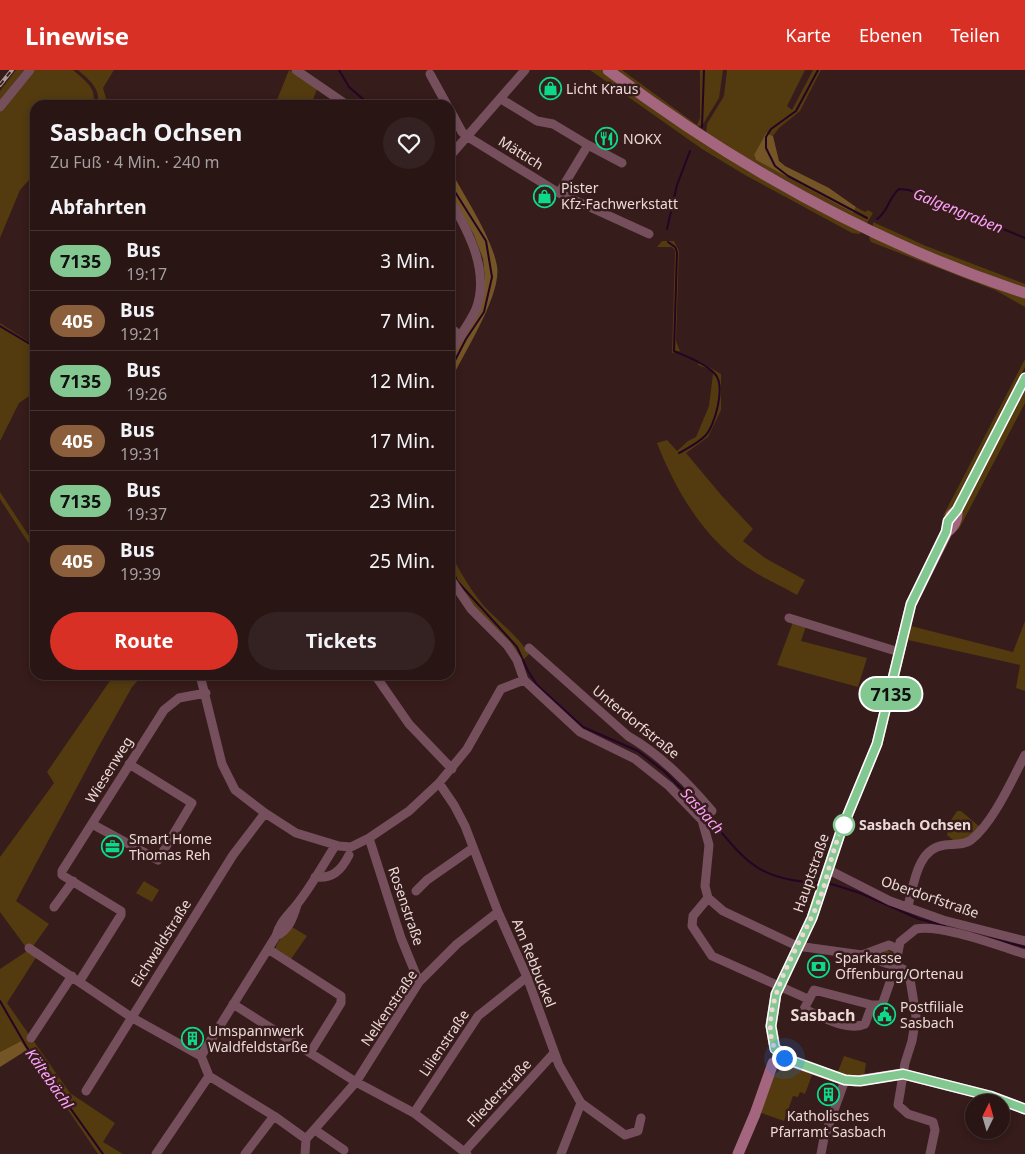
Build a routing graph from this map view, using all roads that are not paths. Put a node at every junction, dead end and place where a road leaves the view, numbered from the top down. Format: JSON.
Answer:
{"nodes":[{"id":1,"x":30,"y":70,"type":"edge"},
{"id":2,"x":296,"y":70,"type":"edge"},
{"id":3,"x":420,"y":70,"type":"edge"},
{"id":4,"x":525,"y":70,"type":"edge"},
{"id":5,"x":608,"y":70,"type":"edge"},
{"id":6,"x":432,"y":72,"type":"edge"},
{"id":7,"x":501,"y":99,"type":"junction"},
{"id":8,"x":341,"y":100,"type":"edge"},
{"id":9,"x":445,"y":100,"type":"edge"},
{"id":10,"x":0,"y":107,"type":"edge"},
{"id":11,"x":455,"y":119,"type":"edge"},
{"id":12,"x":468,"y":137,"type":"junction"},
{"id":13,"x":588,"y":145,"type":"junction"},
{"id":14,"x":455,"y":151,"type":"edge"},
{"id":15,"x":622,"y":163,"type":"dead end"},
{"id":16,"x":559,"y":193,"type":"junction"},
{"id":17,"x":455,"y":209,"type":"edge"},
{"id":18,"x":459,"y":216,"type":"junction"},
{"id":19,"x":455,"y":219,"type":"edge"},
{"id":20,"x":649,"y":234,"type":"dead end"},
{"id":21,"x":1024,"y":293,"type":"edge"},
{"id":22,"x":455,"y":331,"type":"edge"},
{"id":23,"x":459,"y":335,"type":"junction"},
{"id":24,"x":455,"y":343,"type":"edge"},
{"id":25,"x":1025,"y":378,"type":"edge"},
{"id":26,"x":455,"y":585,"type":"edge"},
{"id":27,"x":789,"y":618,"type":"dead end"},
{"id":28,"x":529,"y":648,"type":"dead end"},
{"id":29,"x":899,"y":652,"type":"junction"},
{"id":30,"x":202,"y":680,"type":"edge"},
{"id":31,"x":378,"y":680,"type":"edge"},
{"id":32,"x":524,"y":680,"type":"junction"},
{"id":33,"x":206,"y":693,"type":"junction"},
{"id":34,"x":1025,"y":755,"type":"edge"},
{"id":35,"x":129,"y":764,"type":"junction"},
{"id":36,"x":452,"y":769,"type":"junction"},
{"id":37,"x":439,"y":783,"type":"junction"},
{"id":38,"x":265,"y":813,"type":"junction"},
{"id":39,"x":706,"y":817,"type":"junction"},
{"id":40,"x":92,"y":824,"type":"junction"},
{"id":41,"x":369,"y":838,"type":"junction"},
{"id":42,"x":335,"y":846,"type":"junction"},
{"id":43,"x":473,"y":848,"type":"junction"},
{"id":44,"x":349,"y":855,"type":"dead end"},
{"id":45,"x":828,"y":873,"type":"junction"},
{"id":46,"x":315,"y":877,"type":"junction"},
{"id":47,"x":73,"y":881,"type":"junction"},
{"id":48,"x":416,"y":891,"type":"dead end"},
{"id":49,"x":708,"y":898,"type":"junction"},
{"id":50,"x":908,"y":906,"type":"junction"},
{"id":51,"x":54,"y":907,"type":"dead end"},
{"id":52,"x":498,"y":912,"type":"junction"},
{"id":53,"x":1025,"y":941,"type":"edge"},
{"id":54,"x":798,"y":946,"type":"junction"},
{"id":55,"x":29,"y":948,"type":"dead end"},
{"id":56,"x":268,"y":949,"type":"junction"},
{"id":57,"x":898,"y":949,"type":"junction"},
{"id":58,"x":1025,"y":954,"type":"edge"},
{"id":59,"x":862,"y":955,"type":"junction"},
{"id":60,"x":896,"y":965,"type":"junction"},
{"id":61,"x":527,"y":977,"type":"junction"},
{"id":62,"x":75,"y":979,"type":"junction"},
{"id":63,"x":419,"y":982,"type":"junction"},
{"id":64,"x":779,"y":985,"type":"junction"},
{"id":65,"x":808,"y":999,"type":"junction"},
{"id":66,"x":233,"y":1004,"type":"junction"},
{"id":67,"x":872,"y":1005,"type":"junction"},
{"id":68,"x":131,"y":1017,"type":"junction"},
{"id":69,"x":31,"y":1038,"type":"dead end"},
{"id":70,"x":310,"y":1053,"type":"junction"},
{"id":71,"x":554,"y":1053,"type":"junction"},
{"id":72,"x":201,"y":1056,"type":"junction"},
{"id":73,"x":778,"y":1061,"type":"junction"},
{"id":74,"x":903,"y":1074,"type":"junction"},
{"id":75,"x":208,"y":1076,"type":"junction"},
{"id":76,"x":845,"y":1080,"type":"junction"},
{"id":77,"x":356,"y":1082,"type":"junction"},
{"id":78,"x":86,"y":1091,"type":"dead end"},
{"id":79,"x":581,"y":1104,"type":"junction"},
{"id":80,"x":1025,"y":1109,"type":"edge"},
{"id":81,"x":414,"y":1112,"type":"junction"},
{"id":82,"x":274,"y":1116,"type":"junction"},
{"id":83,"x":641,"y":1118,"type":"dead end"},
{"id":84,"x":315,"y":1130,"type":"junction"},
{"id":85,"x":306,"y":1139,"type":"junction"},
{"id":86,"x":344,"y":1150,"type":"dead end"},
{"id":87,"x":465,"y":1153,"type":"edge"},
{"id":88,"x":156,"y":1154,"type":"edge"},
{"id":89,"x":245,"y":1154,"type":"edge"},
{"id":90,"x":305,"y":1154,"type":"edge"},
{"id":91,"x":561,"y":1154,"type":"edge"},
{"id":92,"x":738,"y":1154,"type":"edge"},
{"id":93,"x":821,"y":1154,"type":"edge"},
{"id":94,"x":930,"y":1154,"type":"edge"}],
"edges":[{"from":1,"to":10,"type":"street"},
{"from":2,"to":8,"type":"street"},
{"from":3,"to":6,"type":"street"},
{"from":4,"to":7,"type":"street"},
{"from":5,"to":21,"type":"street"},
{"from":6,"to":9,"type":"street"},
{"from":7,"to":12,"type":"street"},
{"from":7,"to":13,"type":"street"},
{"from":11,"to":12,"type":"street","name":"Mättich"},
{"from":12,"to":14,"type":"street"},
{"from":12,"to":16,"type":"street","name":"Mättich"},
{"from":13,"to":15,"type":"street"},
{"from":13,"to":16,"type":"street"},
{"from":16,"to":20,"type":"street","name":"Mättich"},
{"from":17,"to":18,"type":"street"},
{"from":18,"to":19,"type":"street"},
{"from":18,"to":23,"type":"street"},
{"from":22,"to":23,"type":"street"},
{"from":23,"to":24,"type":"street"},
{"from":25,"to":29,"type":"street","name":"Hauptstraße"},
{"from":26,"to":32,"type":"street"},
{"from":27,"to":29,"type":"street"},
{"from":28,"to":39,"type":"street","name":"Unterdorfstraße"},
{"from":29,"to":45,"type":"street","name":"Hauptstraße"},
{"from":30,"to":33,"type":"street"},
{"from":31,"to":36,"type":"street"},
{"from":32,"to":36,"type":"street"},
{"from":32,"to":39,"type":"street"},
{"from":33,"to":35,"type":"street","name":"Wiesenweg"},
{"from":33,"to":38,"type":"street"},
{"from":34,"to":50,"type":"street"},
{"from":35,"to":40,"type":"street","name":"Wiesenweg"},
{"from":35,"to":40,"type":"street"},
{"from":36,"to":37,"type":"street"},
{"from":37,"to":41,"type":"street"},
{"from":37,"to":43,"type":"street","name":"Am Rebbuckel"},
{"from":38,"to":42,"type":"street"},
{"from":38,"to":68,"type":"street","name":"Eichwaldstraße"},
{"from":39,"to":49,"type":"street"},
{"from":40,"to":47,"type":"street","name":"Wiesenweg"},
{"from":41,"to":42,"type":"street"},
{"from":41,"to":63,"type":"street","name":"Rosenstraße"},
{"from":42,"to":46,"type":"street"},
{"from":43,"to":48,"type":"street"},
{"from":43,"to":52,"type":"street","name":"Am Rebbuckel"},
{"from":44,"to":46,"type":"street"},
{"from":45,"to":50,"type":"street","name":"Oberdorfstraße"},
{"from":45,"to":54,"type":"street","name":"Hauptstraße"},
{"from":46,"to":56,"type":"street"},
{"from":47,"to":51,"type":"street"},
{"from":47,"to":62,"type":"street"},
{"from":49,"to":54,"type":"street"},
{"from":49,"to":64,"type":"street"},
{"from":50,"to":53,"type":"street","name":"Oberdorfstraße"},
{"from":52,"to":61,"type":"street","name":"Am Rebbuckel"},
{"from":52,"to":63,"type":"street","name":"Nelkenstraße"},
{"from":54,"to":59,"type":"street"},
{"from":54,"to":64,"type":"street","name":"Hauptstraße"},
{"from":55,"to":62,"type":"street"},
{"from":56,"to":66,"type":"street"},
{"from":56,"to":70,"type":"street"},
{"from":57,"to":58,"type":"street"},
{"from":57,"to":59,"type":"street"},
{"from":57,"to":60,"type":"street"},
{"from":59,"to":60,"type":"street"},
{"from":60,"to":67,"type":"street"},
{"from":60,"to":74,"type":"street"},
{"from":61,"to":71,"type":"street","name":"Am Rebbuckel"},
{"from":61,"to":81,"type":"street","name":"Lilienstraße"},
{"from":62,"to":68,"type":"street"},
{"from":62,"to":69,"type":"street"},
{"from":63,"to":77,"type":"street","name":"Nelkenstraße"},
{"from":64,"to":65,"type":"street"},
{"from":64,"to":73,"type":"street","name":"Hauptstraße"},
{"from":65,"to":67,"type":"street"},
{"from":65,"to":67,"type":"street"},
{"from":66,"to":70,"type":"street"},
{"from":66,"to":72,"type":"street"},
{"from":68,"to":72,"type":"street"},
{"from":68,"to":78,"type":"street","name":"Eichwaldstraße"},
{"from":70,"to":77,"type":"street"},
{"from":71,"to":79,"type":"street","name":"Am Rebbuckel"},
{"from":71,"to":87,"type":"street","name":"Fliederstraße"},
{"from":72,"to":75,"type":"street"},
{"from":73,"to":76,"type":"street"},
{"from":73,"to":92,"type":"street"},
{"from":74,"to":76,"type":"street"},
{"from":74,"to":80,"type":"street"},
{"from":74,"to":94,"type":"street"},
{"from":75,"to":82,"type":"street"},
{"from":75,"to":88,"type":"street"},
{"from":76,"to":93,"type":"street"},
{"from":77,"to":81,"type":"street"},
{"from":77,"to":84,"type":"street","name":"Nelkenstraße"},
{"from":79,"to":83,"type":"street"},
{"from":79,"to":91,"type":"street"},
{"from":81,"to":87,"type":"street"},
{"from":82,"to":85,"type":"street"},
{"from":82,"to":89,"type":"street"},
{"from":84,"to":85,"type":"street","name":"Nelkenstraße"},
{"from":84,"to":86,"type":"street"},
{"from":85,"to":90,"type":"street"}]}
